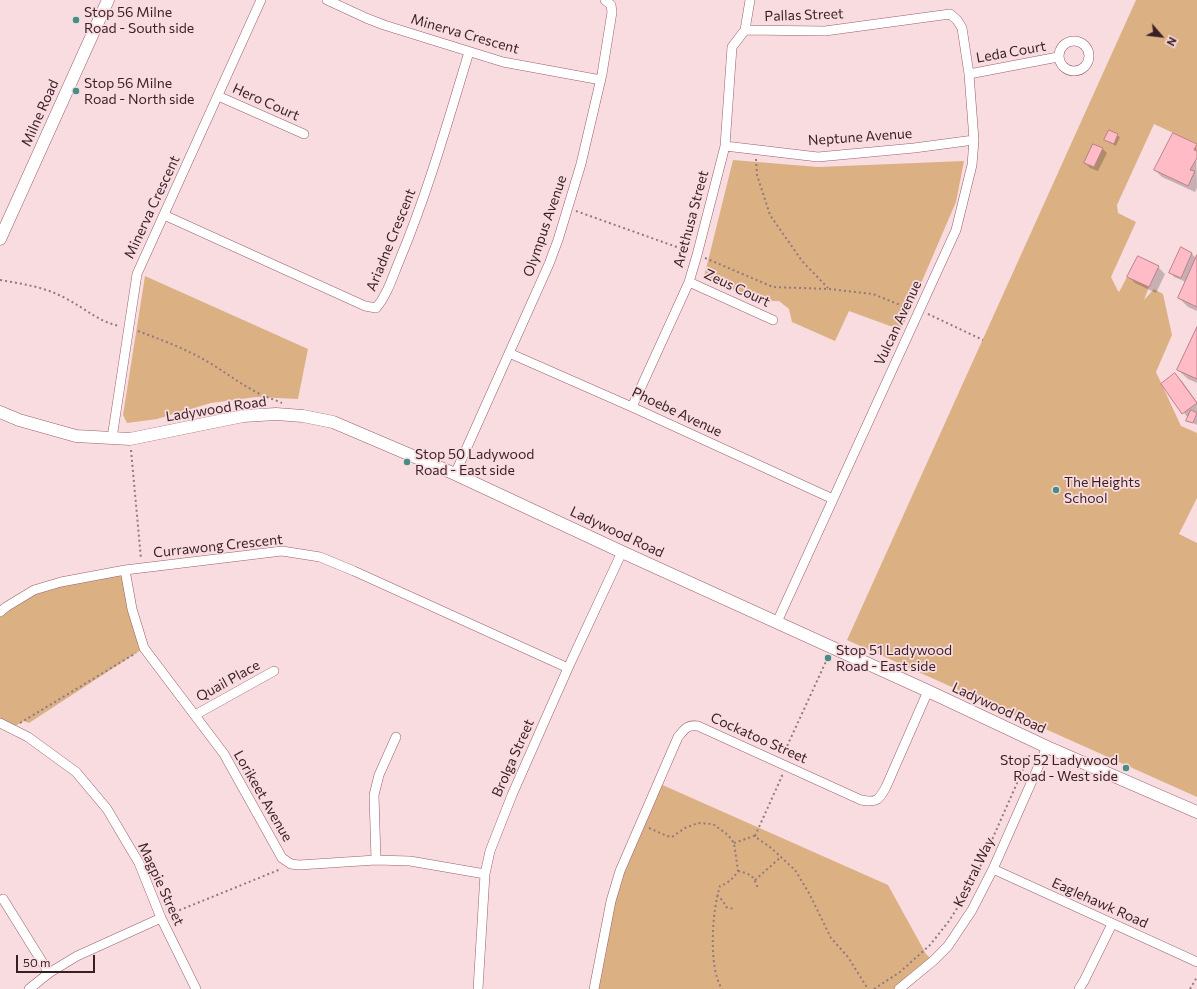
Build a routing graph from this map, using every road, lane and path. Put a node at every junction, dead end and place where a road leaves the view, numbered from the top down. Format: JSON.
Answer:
{"nodes":[{"id":1,"x":108,"y":0,"type":"edge"},
{"id":2,"x":261,"y":0,"type":"edge"},
{"id":3,"x":327,"y":0,"type":"edge"},
{"id":4,"x":605,"y":0,"type":"edge"},
{"id":5,"x":750,"y":0,"type":"edge"},
{"id":6,"x":957,"y":20,"type":"joint"},
{"id":7,"x":745,"y":30,"type":"junction"},
{"id":8,"x":469,"y":52,"type":"junction"},
{"id":9,"x":1058,"y":58,"type":"dead end"},
{"id":10,"x":968,"y":74,"type":"junction"},
{"id":11,"x":601,"y":80,"type":"junction"},
{"id":12,"x":218,"y":96,"type":"junction"},
{"id":13,"x":304,"y":134,"type":"dead end"},
{"id":14,"x":974,"y":140,"type":"junction"},
{"id":15,"x":725,"y":146,"type":"junction"},
{"id":16,"x":756,"y":150,"type":"junction"},
{"id":17,"x":568,"y":208,"type":"junction"},
{"id":18,"x":164,"y":215,"type":"junction"},
{"id":19,"x":0,"y":239,"type":"edge"},
{"id":20,"x":697,"y":255,"type":"junction"},
{"id":21,"x":0,"y":280,"type":"edge"},
{"id":22,"x":689,"y":282,"type":"junction"},
{"id":23,"x":828,"y":289,"type":"junction"},
{"id":24,"x":919,"y":311,"type":"junction"},
{"id":25,"x":773,"y":320,"type":"dead end"},
{"id":26,"x":119,"y":326,"type":"dead end"},
{"id":27,"x":137,"y":330,"type":"dead end"},
{"id":28,"x":982,"y":340,"type":"dead end"},
{"id":29,"x":509,"y":353,"type":"junction"},
{"id":30,"x":285,"y":404,"type":"dead end"},
{"id":31,"x":632,"y":407,"type":"junction"},
{"id":32,"x":0,"y":412,"type":"edge"},
{"id":33,"x":112,"y":438,"type":"junction"},
{"id":34,"x":130,"y":439,"type":"junction"},
{"id":35,"x":455,"y":474,"type":"junction"},
{"id":36,"x":833,"y":499,"type":"junction"},
{"id":37,"x":622,"y":552,"type":"junction"},
{"id":38,"x":142,"y":568,"type":"junction"},
{"id":39,"x":125,"y":570,"type":"junction"},
{"id":40,"x":0,"y":612,"type":"edge"},
{"id":41,"x":777,"y":622,"type":"junction"},
{"id":42,"x":833,"y":647,"type":"junction"},
{"id":43,"x":144,"y":648,"type":"junction"},
{"id":44,"x":568,"y":668,"type":"junction"},
{"id":45,"x":274,"y":671,"type":"dead end"},
{"id":46,"x":928,"y":691,"type":"junction"},
{"id":47,"x":195,"y":715,"type":"junction"},
{"id":48,"x":0,"y":723,"type":"edge"},
{"id":49,"x":12,"y":728,"type":"junction"},
{"id":50,"x":396,"y":737,"type":"dead end"},
{"id":51,"x":1047,"y":747,"type":"junction"},
{"id":52,"x":1041,"y":761,"type":"junction"},
{"id":53,"x":779,"y":763,"type":"junction"},
{"id":54,"x":1197,"y":812,"type":"edge"},
{"id":55,"x":640,"y":824,"type":"junction"},
{"id":56,"x":755,"y":837,"type":"junction"},
{"id":57,"x":734,"y":843,"type":"junction"},
{"id":58,"x":781,"y":857,"type":"junction"},
{"id":59,"x":376,"y":860,"type":"junction"},
{"id":60,"x":291,"y":864,"type":"junction"},
{"id":61,"x":993,"y":869,"type":"junction"},
{"id":62,"x":738,"y":871,"type":"junction"},
{"id":63,"x":485,"y":874,"type":"junction"},
{"id":64,"x":755,"y":880,"type":"junction"},
{"id":65,"x":758,"y":889,"type":"dead end"},
{"id":66,"x":717,"y":895,"type":"junction"},
{"id":67,"x":3,"y":899,"type":"dead end"},
{"id":68,"x":734,"y":909,"type":"dead end"},
{"id":69,"x":161,"y":918,"type":"junction"},
{"id":70,"x":1112,"y":924,"type":"junction"},
{"id":71,"x":1197,"y":962,"type":"edge"},
{"id":72,"x":50,"y":973,"type":"junction"},
{"id":73,"x":1197,"y":978,"type":"edge"},
{"id":74,"x":29,"y":989,"type":"edge"},
{"id":75,"x":196,"y":989,"type":"edge"},
{"id":76,"x":478,"y":989,"type":"edge"},
{"id":77,"x":594,"y":989,"type":"edge"},
{"id":78,"x":722,"y":989,"type":"edge"},
{"id":79,"x":868,"y":989,"type":"edge"},
{"id":80,"x":874,"y":989,"type":"edge"},
{"id":81,"x":899,"y":989,"type":"edge"},
{"id":82,"x":1079,"y":989,"type":"edge"},
{"id":83,"x":1190,"y":989,"type":"edge"}],
"edges":[{"from":1,"to":19,"type":"street","name":"Milne Road"},
{"from":2,"to":12,"type":"street","name":"Minerva Crescent"},
{"from":3,"to":8,"type":"street","name":"Minerva Crescent"},
{"from":4,"to":11,"type":"street","name":"Olympus Avenue"},
{"from":5,"to":7,"type":"street"},
{"from":6,"to":7,"type":"street","name":"Pallas Street"},
{"from":6,"to":10,"type":"street","name":"Vulcan Avenue"},
{"from":7,"to":15,"type":"street","name":"Arethusa Street"},
{"from":8,"to":11,"type":"street","name":"Minerva Crescent"},
{"from":8,"to":18,"type":"street","name":"Ariadne Crescent"},
{"from":9,"to":10,"type":"street","name":"Leda Court"},
{"from":10,"to":14,"type":"street","name":"Vulcan Avenue"},
{"from":11,"to":17,"type":"street","name":"Olympus Avenue"},
{"from":12,"to":13,"type":"street","name":"Hero Court"},
{"from":12,"to":18,"type":"street","name":"Minerva Crescent"},
{"from":14,"to":16,"type":"street","name":"Neptune Avenue"},
{"from":14,"to":24,"type":"street","name":"Vulcan Avenue"},
{"from":15,"to":16,"type":"street","name":"Neptune Avenue"},
{"from":15,"to":20,"type":"street","name":"Arethusa Street"},
{"from":16,"to":23,"type":"path"},
{"from":17,"to":20,"type":"path"},
{"from":17,"to":29,"type":"street","name":"Olympus Avenue"},
{"from":18,"to":33,"type":"street","name":"Minerva Crescent"},
{"from":20,"to":22,"type":"street","name":"Arethusa Street"},
{"from":20,"to":23,"type":"path"},
{"from":21,"to":26,"type":"path"},
{"from":22,"to":25,"type":"street","name":"Zeus Court"},
{"from":22,"to":31,"type":"street","name":"Arethusa Street"},
{"from":23,"to":24,"type":"path"},
{"from":24,"to":28,"type":"path"},
{"from":24,"to":36,"type":"street","name":"Vulcan Avenue"},
{"from":27,"to":30,"type":"path"},
{"from":29,"to":31,"type":"street","name":"Phoebe Avenue"},
{"from":29,"to":35,"type":"street","name":"Olympus Avenue"},
{"from":31,"to":36,"type":"street","name":"Phoebe Avenue"},
{"from":32,"to":33,"type":"street","name":"Ladywood Road"},
{"from":33,"to":34,"type":"street","name":"Ladywood Road"},
{"from":34,"to":35,"type":"street","name":"Ladywood Road"},
{"from":34,"to":38,"type":"path"},
{"from":35,"to":37,"type":"street","name":"Ladywood Road"},
{"from":36,"to":41,"type":"street","name":"Vulcan Avenue"},
{"from":37,"to":41,"type":"street","name":"Ladywood Road"},
{"from":37,"to":44,"type":"street","name":"Brolga Street"},
{"from":38,"to":39,"type":"street","name":"Currawong Crescent"},
{"from":38,"to":44,"type":"street","name":"Currawong Crescent"},
{"from":39,"to":40,"type":"street","name":"Currawong Crescent"},
{"from":39,"to":43,"type":"street","name":"Lorikeet Avenue"},
{"from":41,"to":42,"type":"street","name":"Ladywood Road"},
{"from":42,"to":46,"type":"street","name":"Ladywood Road"},
{"from":42,"to":53,"type":"path"},
{"from":43,"to":47,"type":"street","name":"Lorikeet Avenue"},
{"from":43,"to":49,"type":"path"},
{"from":44,"to":63,"type":"street","name":"Brolga Street"},
{"from":45,"to":47,"type":"street","name":"Quail Place"},
{"from":46,"to":51,"type":"street","name":"Ladywood Road"},
{"from":46,"to":53,"type":"street","name":"Cockatoo Street"},
{"from":47,"to":60,"type":"street","name":"Lorikeet Avenue"},
{"from":48,"to":49,"type":"street","name":"Magpie Street"},
{"from":49,"to":69,"type":"street","name":"Magpie Street"},
{"from":50,"to":59,"type":"street"},
{"from":51,"to":52,"type":"street","name":"Kestral Way"},
{"from":51,"to":54,"type":"street","name":"Ladywood Road"},
{"from":52,"to":61,"type":"street","name":"Kestral Way"},
{"from":52,"to":80,"type":"path"},
{"from":53,"to":55,"type":"street","name":"Cockatoo Street"},
{"from":53,"to":56,"type":"path"},
{"from":55,"to":57,"type":"path"},
{"from":55,"to":77,"type":"street","name":"Cockatoo Street"},
{"from":56,"to":57,"type":"path"},
{"from":56,"to":58,"type":"path"},
{"from":57,"to":62,"type":"path"},
{"from":58,"to":64,"type":"path"},
{"from":58,"to":79,"type":"path"},
{"from":59,"to":60,"type":"street"},
{"from":59,"to":63,"type":"street"},
{"from":60,"to":69,"type":"path"},
{"from":61,"to":70,"type":"street","name":"Eaglehawk Road"},
{"from":61,"to":81,"type":"street","name":"Kestral Way"},
{"from":62,"to":64,"type":"path"},
{"from":62,"to":66,"type":"path"},
{"from":63,"to":76,"type":"street","name":"Brolga Street"},
{"from":64,"to":65,"type":"path"},
{"from":66,"to":68,"type":"path"},
{"from":66,"to":78,"type":"path"},
{"from":67,"to":72,"type":"street"},
{"from":69,"to":72,"type":"street"},
{"from":69,"to":75,"type":"street","name":"Magpie Street"},
{"from":70,"to":71,"type":"street","name":"Eaglehawk Road"},
{"from":70,"to":82,"type":"street"},
{"from":72,"to":74,"type":"street"},
{"from":73,"to":83,"type":"path"}]}
